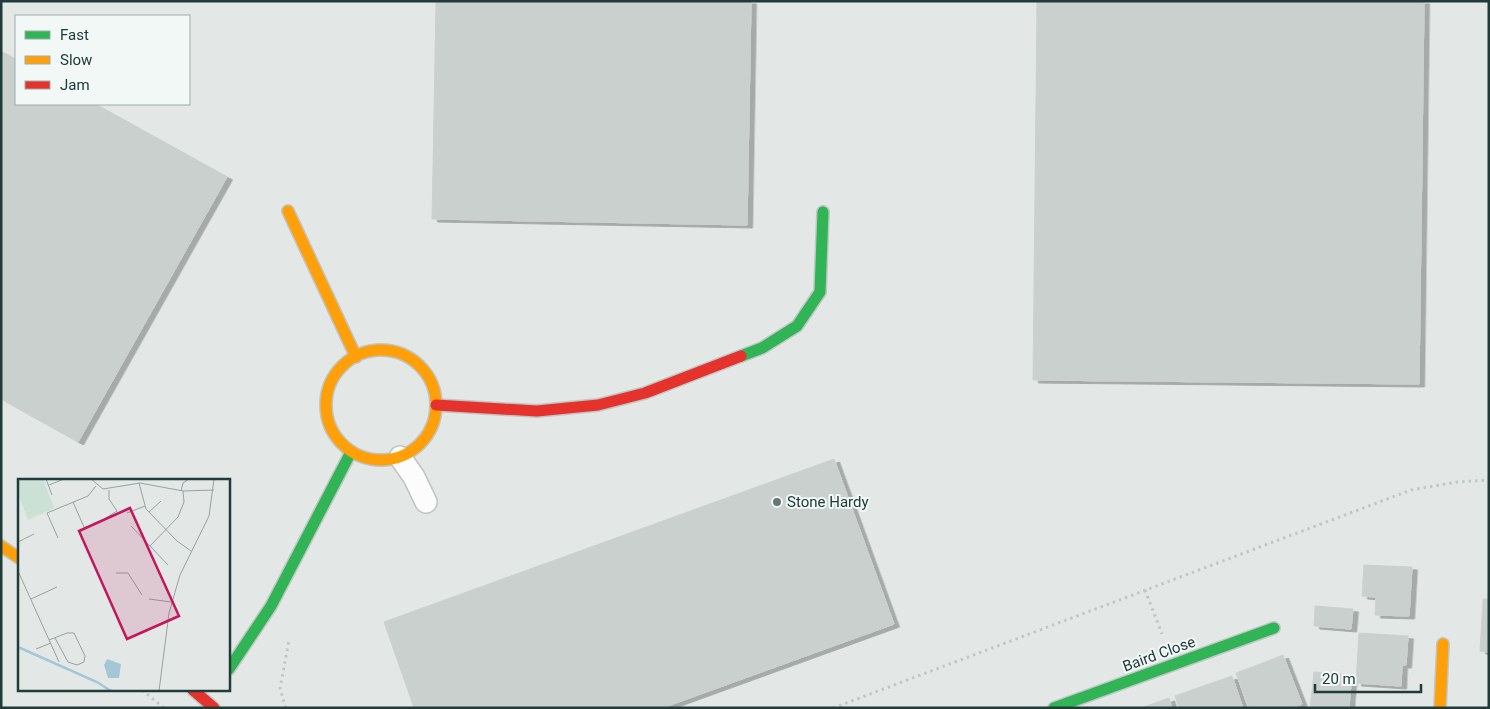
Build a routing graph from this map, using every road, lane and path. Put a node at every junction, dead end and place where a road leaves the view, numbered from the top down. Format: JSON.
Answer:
{"nodes":[{"id":1,"x":288,"y":211,"type":"dead end"},
{"id":2,"x":823,"y":212,"type":"dead end"},
{"id":3,"x":356,"y":357,"type":"junction"},
{"id":4,"x":436,"y":405,"type":"junction"},
{"id":5,"x":351,"y":452,"type":"junction"},
{"id":6,"x":400,"y":457,"type":"junction"},
{"id":7,"x":1489,"y":480,"type":"edge"},
{"id":8,"x":426,"y":502,"type":"dead end"},
{"id":9,"x":1,"y":546,"type":"edge"},
{"id":10,"x":18,"y":557,"type":"edge"},
{"id":11,"x":1145,"y":590,"type":"junction"},
{"id":12,"x":1274,"y":628,"type":"dead end"},
{"id":13,"x":1443,"y":644,"type":"dead end"},
{"id":14,"x":1174,"y":664,"type":"junction"},
{"id":15,"x":230,"y":668,"type":"edge"},
{"id":16,"x":144,"y":692,"type":"edge"},
{"id":17,"x":195,"y":692,"type":"edge"},
{"id":18,"x":210,"y":704,"type":"edge"},
{"id":19,"x":164,"y":708,"type":"edge"},
{"id":20,"x":833,"y":708,"type":"edge"},
{"id":21,"x":1054,"y":708,"type":"edge"},
{"id":22,"x":1440,"y":708,"type":"edge"}],
"edges":[{"from":1,"to":3,"type":"street"},
{"from":2,"to":4,"type":"street"},
{"from":3,"to":4,"type":"street"},
{"from":3,"to":5,"type":"street"},
{"from":4,"to":6,"type":"street"},
{"from":5,"to":6,"type":"street"},
{"from":5,"to":15,"type":"street"},
{"from":6,"to":8,"type":"lane"},
{"from":7,"to":11,"type":"path"},
{"from":9,"to":10,"type":"street"},
{"from":11,"to":14,"type":"path"},
{"from":11,"to":20,"type":"path"},
{"from":12,"to":14,"type":"street","name":"Baird Close"},
{"from":13,"to":22,"type":"street"},
{"from":14,"to":21,"type":"street","name":"Baird Close"},
{"from":16,"to":19,"type":"path"},
{"from":17,"to":18,"type":"street"}]}
